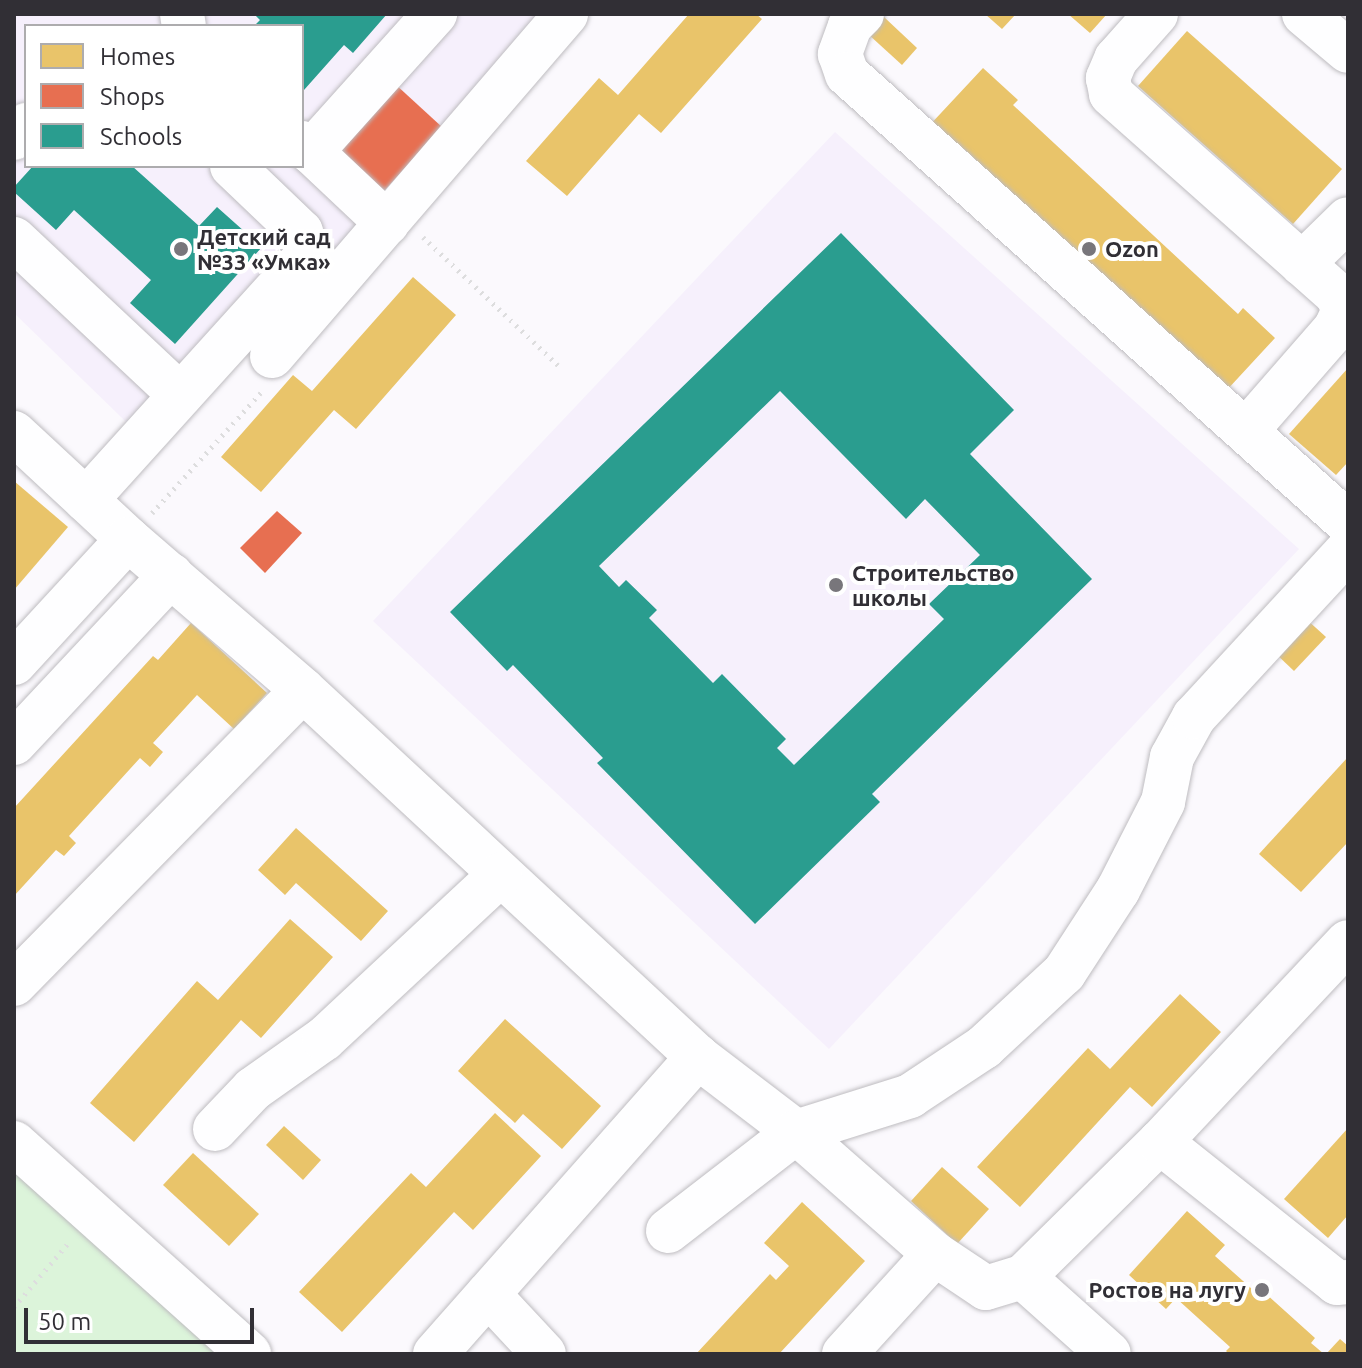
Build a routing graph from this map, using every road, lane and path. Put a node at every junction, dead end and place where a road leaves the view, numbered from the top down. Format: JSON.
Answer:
{"nodes":[{"id":1,"x":435,"y":14,"type":"edge"},
{"id":2,"x":566,"y":14,"type":"edge"},
{"id":3,"x":862,"y":14,"type":"edge"},
{"id":4,"x":1156,"y":14,"type":"edge"},
{"id":5,"x":1304,"y":14,"type":"edge"},
{"id":6,"x":1348,"y":51,"type":"edge"},
{"id":7,"x":307,"y":147,"type":"edge"},
{"id":8,"x":234,"y":168,"type":"edge"},
{"id":9,"x":391,"y":217,"type":"junction"},
{"id":10,"x":1348,"y":219,"type":"edge"},
{"id":11,"x":14,"y":239,"type":"edge"},
{"id":12,"x":1302,"y":264,"type":"junction"},
{"id":13,"x":322,"y":268,"type":"junction"},
{"id":14,"x":272,"y":356,"type":"joint"},
{"id":15,"x":559,"y":366,"type":"dead end"},
{"id":16,"x":180,"y":395,"type":"junction"},
{"id":17,"x":1246,"y":431,"type":"junction"},
{"id":18,"x":14,"y":433,"type":"edge"},
{"id":19,"x":86,"y":500,"type":"junction"},
{"id":20,"x":1348,"y":523,"type":"edge"},
{"id":21,"x":138,"y":528,"type":"junction"},
{"id":22,"x":1348,"y":550,"type":"edge"},
{"id":23,"x":171,"y":575,"type":"junction"},
{"id":24,"x":14,"y":663,"type":"edge"},
{"id":25,"x":303,"y":690,"type":"junction"},
{"id":26,"x":14,"y":743,"type":"edge"},
{"id":27,"x":500,"y":875,"type":"junction"},
{"id":28,"x":1348,"y":942,"type":"edge"},
{"id":29,"x":14,"y":984,"type":"edge"},
{"id":30,"x":698,"y":1057,"type":"junction"},
{"id":31,"x":215,"y":1129,"type":"dead end"},
{"id":32,"x":796,"y":1132,"type":"junction"},
{"id":33,"x":1160,"y":1142,"type":"junction"},
{"id":34,"x":14,"y":1143,"type":"edge"},
{"id":35,"x":93,"y":1213,"type":"junction"},
{"id":36,"x":668,"y":1231,"type":"dead end"},
{"id":37,"x":935,"y":1254,"type":"junction"},
{"id":38,"x":1023,"y":1277,"type":"junction"},
{"id":39,"x":1348,"y":1282,"type":"edge"},
{"id":40,"x":488,"y":1294,"type":"junction"},
{"id":41,"x":14,"y":1307,"type":"edge"},
{"id":42,"x":1107,"y":1353,"type":"edge"},
{"id":43,"x":249,"y":1354,"type":"edge"},
{"id":44,"x":435,"y":1354,"type":"edge"},
{"id":45,"x":544,"y":1354,"type":"edge"},
{"id":46,"x":844,"y":1354,"type":"edge"}],
"edges":[{"from":1,"to":7,"type":"street"},
{"from":2,"to":9,"type":"street"},
{"from":3,"to":17,"type":"street"},
{"from":4,"to":12,"type":"street"},
{"from":5,"to":6,"type":"street"},
{"from":7,"to":9,"type":"street"},
{"from":8,"to":13,"type":"street"},
{"from":9,"to":13,"type":"street"},
{"from":9,"to":15,"type":"path"},
{"from":10,"to":12,"type":"street"},
{"from":11,"to":16,"type":"street"},
{"from":12,"to":17,"type":"street"},
{"from":13,"to":14,"type":"street"},
{"from":13,"to":16,"type":"street"},
{"from":14,"to":21,"type":"path"},
{"from":16,"to":19,"type":"street"},
{"from":17,"to":20,"type":"street"},
{"from":18,"to":19,"type":"street"},
{"from":19,"to":21,"type":"street"},
{"from":21,"to":23,"type":"street"},
{"from":21,"to":24,"type":"street"},
{"from":22,"to":32,"type":"street"},
{"from":23,"to":25,"type":"street"},
{"from":23,"to":26,"type":"street"},
{"from":25,"to":27,"type":"street"},
{"from":25,"to":29,"type":"street"},
{"from":27,"to":30,"type":"street"},
{"from":27,"to":31,"type":"street"},
{"from":28,"to":33,"type":"street"},
{"from":30,"to":32,"type":"street"},
{"from":30,"to":40,"type":"street"},
{"from":32,"to":36,"type":"street"},
{"from":32,"to":37,"type":"street"},
{"from":33,"to":38,"type":"street"},
{"from":33,"to":39,"type":"street"},
{"from":34,"to":35,"type":"street"},
{"from":35,"to":41,"type":"path"},
{"from":35,"to":43,"type":"street"},
{"from":37,"to":38,"type":"street"},
{"from":37,"to":46,"type":"street"},
{"from":38,"to":42,"type":"street"},
{"from":40,"to":44,"type":"street"},
{"from":40,"to":45,"type":"street"}]}
